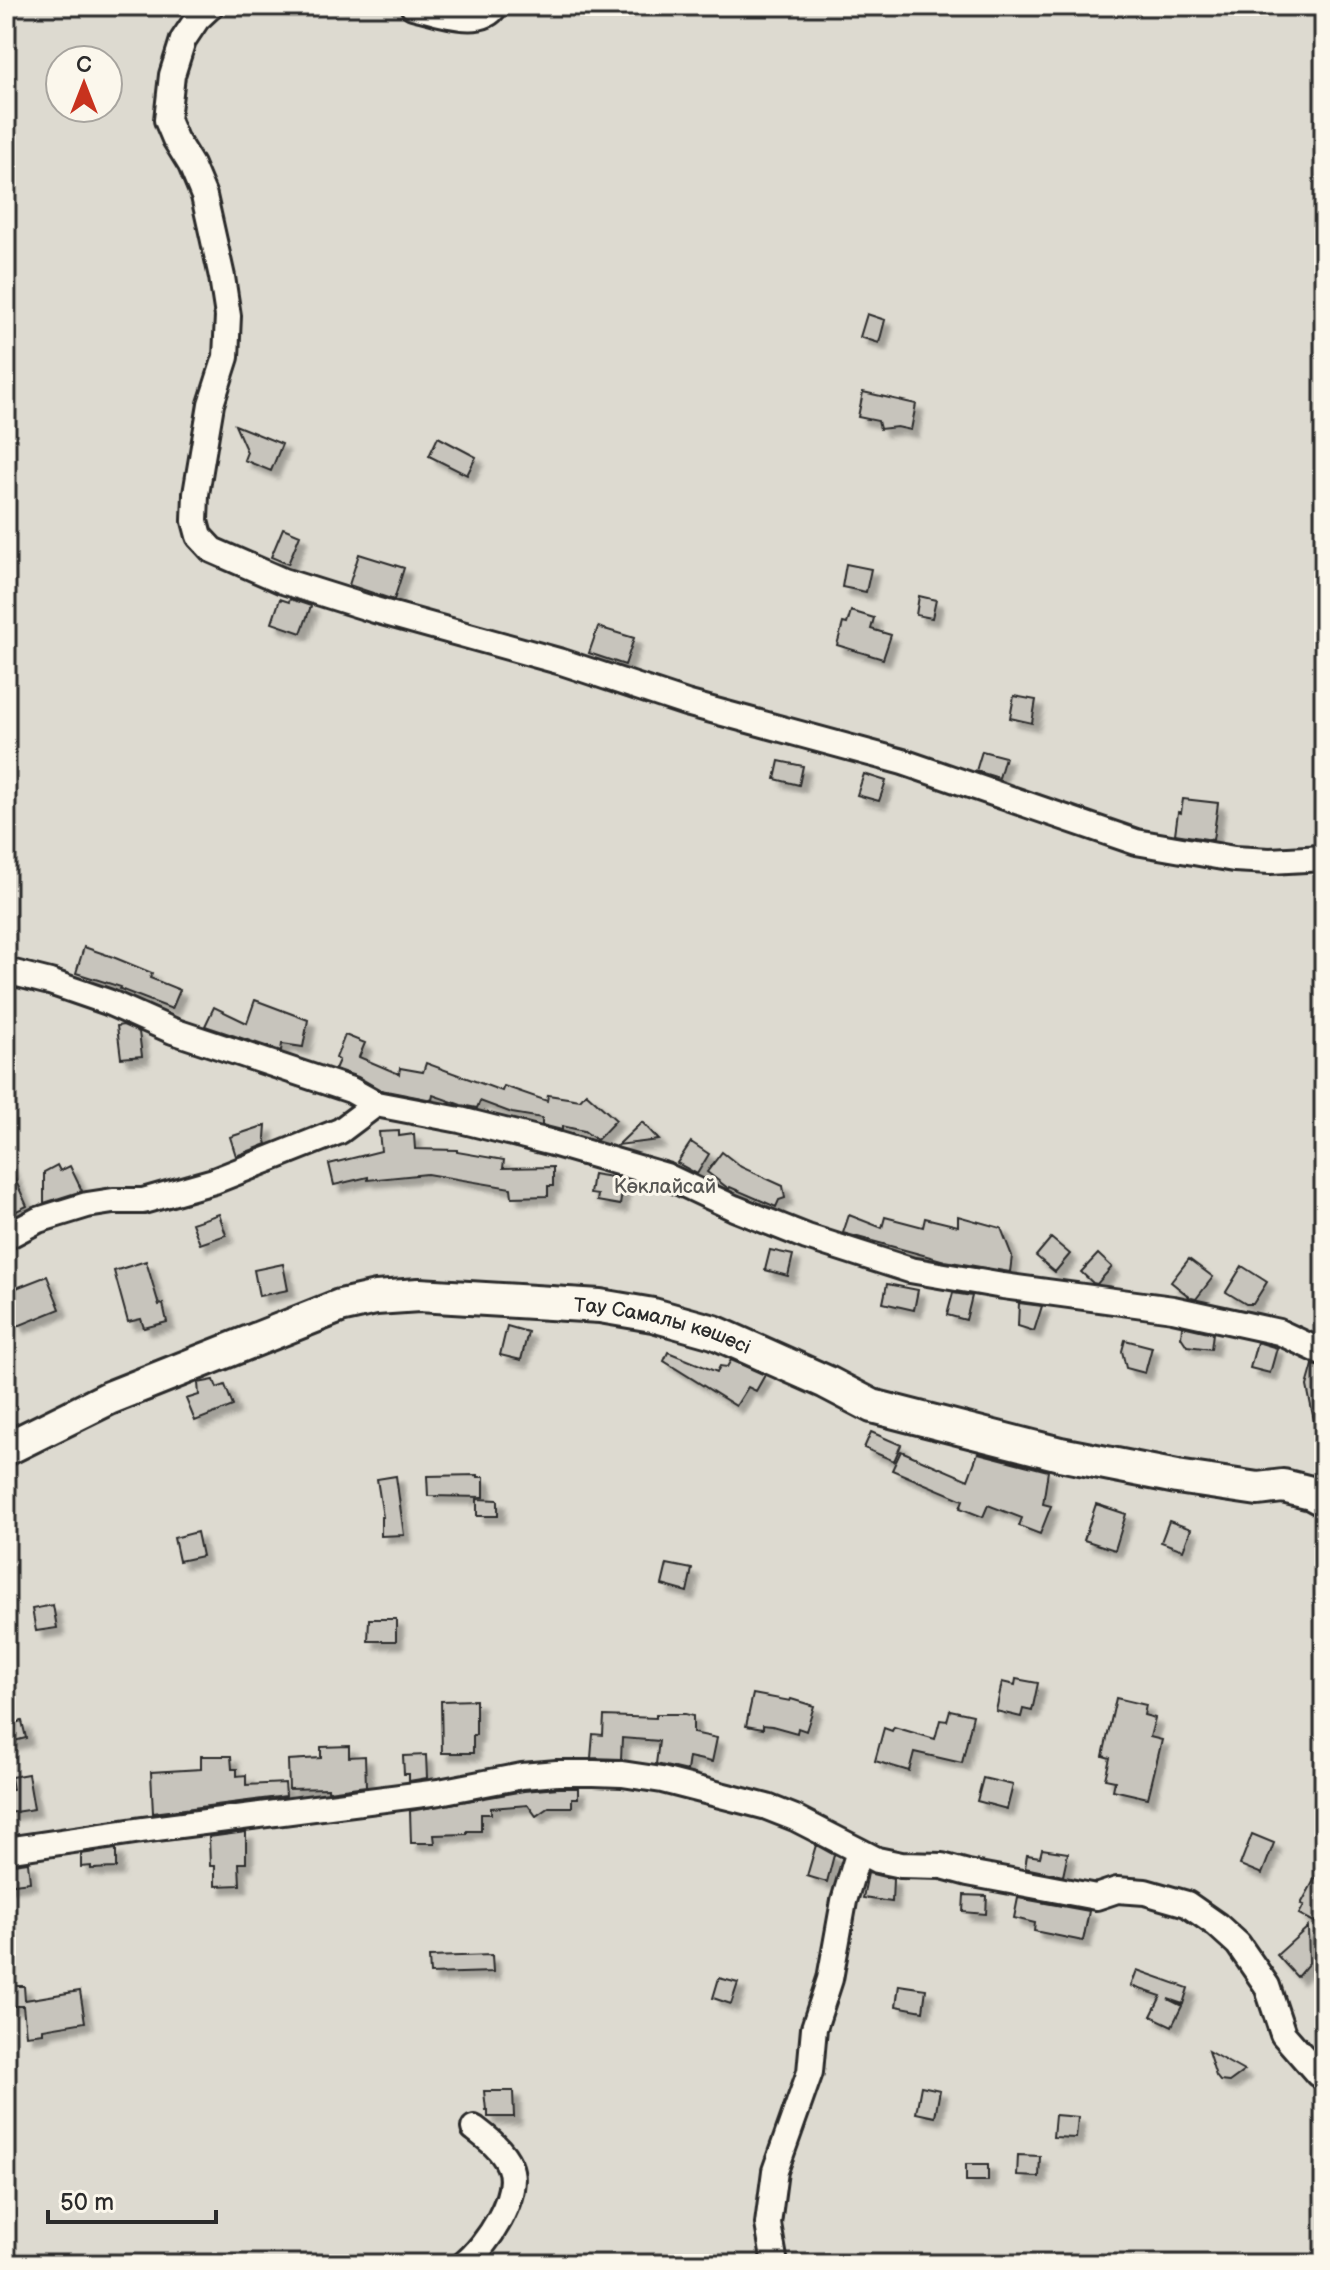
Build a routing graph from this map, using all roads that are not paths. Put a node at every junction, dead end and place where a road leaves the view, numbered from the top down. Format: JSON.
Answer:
{"nodes":[{"id":1,"x":211,"y":6,"type":"edge"},
{"id":2,"x":413,"y":6,"type":"edge"},
{"id":3,"x":495,"y":6,"type":"edge"},
{"id":4,"x":1324,"y":858,"type":"edge"},
{"id":5,"x":6,"y":971,"type":"edge"},
{"id":6,"x":376,"y":1104,"type":"junction"},
{"id":7,"x":6,"y":1237,"type":"edge"},
{"id":8,"x":1324,"y":1353,"type":"edge"},
{"id":9,"x":6,"y":1449,"type":"edge"},
{"id":10,"x":1324,"y":1500,"type":"edge"},
{"id":11,"x":6,"y":1850,"type":"edge"},
{"id":12,"x":859,"y":1851,"type":"junction"},
{"id":13,"x":1324,"y":2077,"type":"edge"},
{"id":14,"x":474,"y":2128,"type":"dead end"},
{"id":15,"x":473,"y":2261,"type":"edge"},
{"id":16,"x":775,"y":2264,"type":"edge"}],
"edges":[{"from":1,"to":4,"type":"street"},
{"from":2,"to":3,"type":"street"},
{"from":5,"to":6,"type":"street"},
{"from":6,"to":7,"type":"street"},
{"from":6,"to":8,"type":"street"},
{"from":9,"to":10,"type":"street","name":"Тау Самалы көшесі"},
{"from":11,"to":12,"type":"street"},
{"from":12,"to":13,"type":"street"},
{"from":12,"to":16,"type":"street"},
{"from":14,"to":15,"type":"street"}]}
